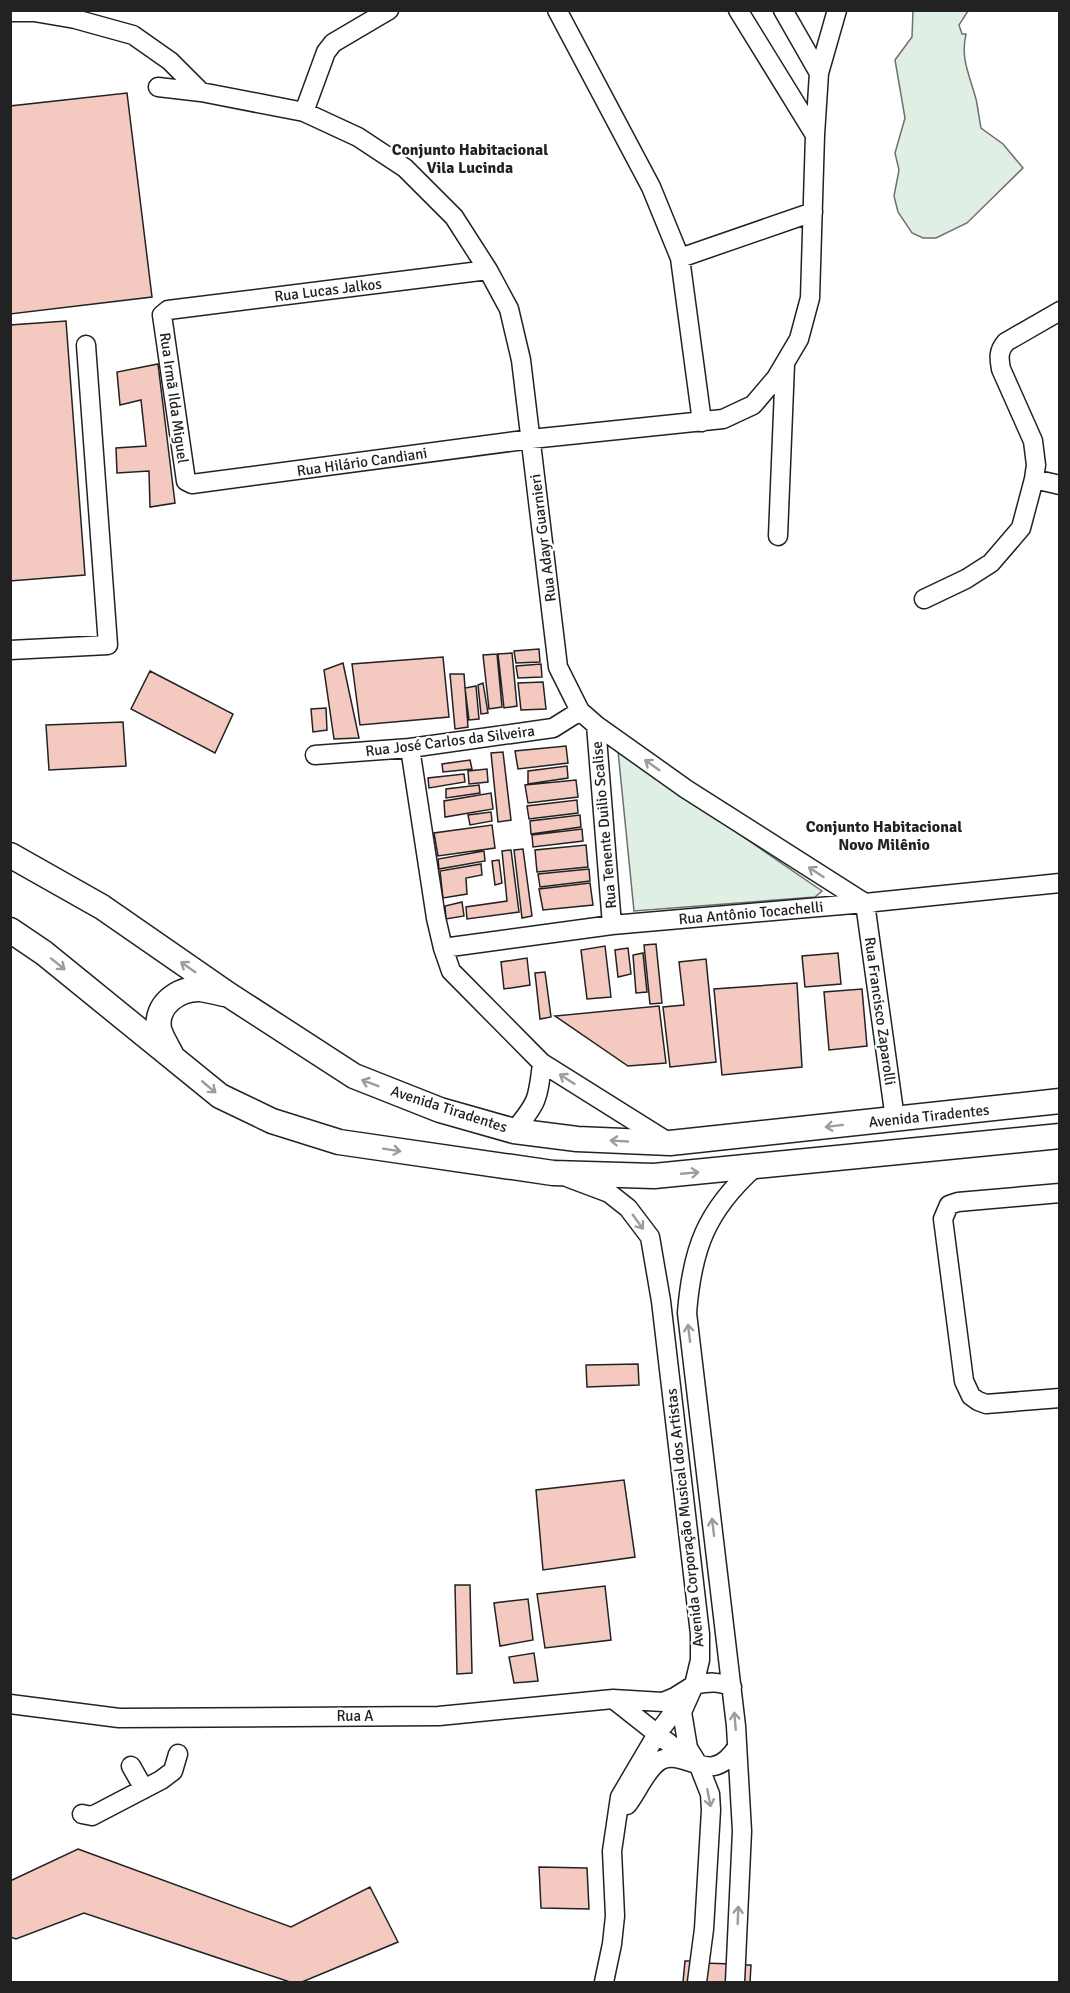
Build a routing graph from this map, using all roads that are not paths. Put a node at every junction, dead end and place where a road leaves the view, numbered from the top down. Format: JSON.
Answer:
{"nodes":[{"id":1,"x":389,"y":10,"type":"edge"},
{"id":2,"x":557,"y":10,"type":"edge"},
{"id":3,"x":738,"y":10,"type":"edge"},
{"id":4,"x":783,"y":10,"type":"edge"},
{"id":5,"x":837,"y":10,"type":"edge"},
{"id":6,"x":10,"y":12,"type":"edge"},
{"id":7,"x":356,"y":19,"type":"edge"},
{"id":8,"x":819,"y":73,"type":"junction"},
{"id":9,"x":158,"y":87,"type":"dead end"},
{"id":10,"x":201,"y":92,"type":"junction"},
{"id":11,"x":304,"y":112,"type":"junction"},
{"id":12,"x":814,"y":135,"type":"junction"},
{"id":13,"x":813,"y":212,"type":"junction"},
{"id":14,"x":680,"y":258,"type":"junction"},
{"id":15,"x":488,"y":270,"type":"junction"},
{"id":16,"x":168,"y":310,"type":"joint"},
{"id":17,"x":1059,"y":311,"type":"edge"},
{"id":18,"x":87,"y":345,"type":"dead end"},
{"id":19,"x":786,"y":362,"type":"junction"},
{"id":20,"x":702,"y":422,"type":"junction"},
{"id":21,"x":531,"y":439,"type":"junction"},
{"id":22,"x":1034,"y":479,"type":"junction"},
{"id":23,"x":192,"y":484,"type":"joint"},
{"id":24,"x":1059,"y":485,"type":"edge"},
{"id":25,"x":778,"y":536,"type":"dead end"},
{"id":26,"x":924,"y":599,"type":"dead end"},
{"id":27,"x":10,"y":650,"type":"edge"},
{"id":28,"x":580,"y":711,"type":"junction"},
{"id":29,"x":596,"y":725,"type":"junction"},
{"id":30,"x":410,"y":748,"type":"junction"},
{"id":31,"x":315,"y":755,"type":"dead end"},
{"id":32,"x":10,"y":855,"type":"edge"},
{"id":33,"x":1059,"y":883,"type":"edge"},
{"id":34,"x":865,"y":903,"type":"junction"},
{"id":35,"x":612,"y":925,"type":"junction"},
{"id":36,"x":10,"y":930,"type":"edge"},
{"id":37,"x":443,"y":948,"type":"junction"},
{"id":38,"x":229,"y":995,"type":"junction"},
{"id":39,"x":172,"y":1056,"type":"junction"},
{"id":40,"x":542,"y":1063,"type":"junction"},
{"id":41,"x":1059,"y":1101,"type":"edge"},
{"id":42,"x":895,"y":1119,"type":"junction"},
{"id":43,"x":514,"y":1131,"type":"junction"},
{"id":44,"x":1059,"y":1136,"type":"edge"},
{"id":45,"x":670,"y":1143,"type":"junction"},
{"id":46,"x":755,"y":1167,"type":"junction"},
{"id":47,"x":553,"y":1173,"type":"junction"},
{"id":48,"x":1059,"y":1193,"type":"edge"},
{"id":49,"x":688,"y":1298,"type":"junction"},
{"id":50,"x":661,"y":1301,"type":"junction"},
{"id":51,"x":1059,"y":1398,"type":"edge"},
{"id":52,"x":694,"y":1685,"type":"junction"},
{"id":53,"x":732,"y":1687,"type":"junction"},
{"id":54,"x":613,"y":1699,"type":"junction"},
{"id":55,"x":10,"y":1704,"type":"edge"},
{"id":56,"x":657,"y":1734,"type":"junction"},
{"id":57,"x":737,"y":1747,"type":"junction"},
{"id":58,"x":178,"y":1754,"type":"dead end"},
{"id":59,"x":130,"y":1766,"type":"dead end"},
{"id":60,"x":699,"y":1766,"type":"junction"},
{"id":61,"x":144,"y":1789,"type":"junction"},
{"id":62,"x":82,"y":1814,"type":"dead end"},
{"id":63,"x":618,"y":1816,"type":"junction"},
{"id":64,"x":604,"y":1983,"type":"edge"},
{"id":65,"x":697,"y":1983,"type":"edge"},
{"id":66,"x":735,"y":1983,"type":"edge"}],
"edges":[{"from":1,"to":7,"type":"street"},
{"from":2,"to":14,"type":"street"},
{"from":3,"to":12,"type":"street"},
{"from":4,"to":8,"type":"street"},
{"from":5,"to":8,"type":"street","name":"Rua Hilário Candiani"},
{"from":6,"to":10,"type":"street"},
{"from":7,"to":11,"type":"street"},
{"from":8,"to":12,"type":"street","name":"Rua Hilário Candiani"},
{"from":9,"to":10,"type":"street","name":"Rua Adayr Guarnieri"},
{"from":10,"to":11,"type":"street","name":"Rua Adayr Guarnieri"},
{"from":11,"to":15,"type":"street","name":"Rua Adayr Guarnieri"},
{"from":12,"to":13,"type":"street","name":"Rua Hilário Candiani"},
{"from":13,"to":14,"type":"street"},
{"from":13,"to":19,"type":"street","name":"Rua Hilário Candiani"},
{"from":14,"to":20,"type":"street"},
{"from":15,"to":16,"type":"street","name":"Rua Lucas Jalkos"},
{"from":15,"to":21,"type":"street","name":"Rua Adayr Guarnieri"},
{"from":16,"to":23,"type":"street","name":"Rua Irmã Ilda Miguel"},
{"from":17,"to":22,"type":"street"},
{"from":18,"to":27,"type":"street"},
{"from":19,"to":20,"type":"street","name":"Rua Hilário Candiani"},
{"from":19,"to":25,"type":"street"},
{"from":20,"to":21,"type":"street","name":"Rua Hilário Candiani"},
{"from":21,"to":23,"type":"street","name":"Rua Hilário Candiani"},
{"from":21,"to":28,"type":"street","name":"Rua Adayr Guarnieri"},
{"from":22,"to":24,"type":"street"},
{"from":22,"to":26,"type":"street"},
{"from":28,"to":29,"type":"street","name":"Rua Adayr Guarnieri"},
{"from":28,"to":30,"type":"street","name":"Rua José Carlos da Silveira"},
{"from":34,"to":29,"type":"street","name":"Rua Adayr Guarnieri","one_way":true},
{"from":29,"to":35,"type":"street","name":"Rua Tenente Duilio Scalise"},
{"from":30,"to":31,"type":"street","name":"Rua José Carlos da Silveira"},
{"from":30,"to":37,"type":"street"},
{"from":38,"to":32,"type":"main road","name":"Avenida Tiradentes","one_way":true},
{"from":33,"to":34,"type":"street","name":"Rua Antônio Tocachelli"},
{"from":34,"to":35,"type":"street","name":"Rua Antônio Tocachelli"},
{"from":34,"to":42,"type":"street","name":"Rua Francisco Zaparolli"},
{"from":35,"to":37,"type":"street","name":"Rua Antônio Tocachelli"},
{"from":36,"to":39,"type":"main road","one_way":true},
{"from":37,"to":40,"type":"street"},
{"from":38,"to":39,"type":"main road"},
{"from":43,"to":38,"type":"main road","name":"Avenida Tiradentes","one_way":true},
{"from":39,"to":47,"type":"main road","one_way":true},
{"from":40,"to":43,"type":"street"},
{"from":45,"to":40,"type":"street","one_way":true},
{"from":41,"to":42,"type":"main road","name":"Avenida Tiradentes"},
{"from":42,"to":45,"type":"main road","name":"Avenida Tiradentes","one_way":true},
{"from":45,"to":43,"type":"main road","name":"Avenida Tiradentes","one_way":true},
{"from":44,"to":46,"type":"main road"},
{"from":47,"to":46,"type":"main road","one_way":true},
{"from":46,"to":49,"type":"street","name":"Avenida Corporação Musical dos Artistas"},
{"from":47,"to":50,"type":"street","name":"Avenida Corporação Musical dos Artistas","one_way":true},
{"from":48,"to":51,"type":"street"},
{"from":49,"to":50,"type":"street"},
{"from":53,"to":49,"type":"street","name":"Avenida Corporação Musical dos Artistas","one_way":true},
{"from":50,"to":52,"type":"street","name":"Avenida Corporação Musical dos Artistas"},
{"from":52,"to":53,"type":"street"},
{"from":52,"to":54,"type":"street","name":"Rua A"},
{"from":52,"to":56,"type":"street"},
{"from":52,"to":60,"type":"street","name":"Avenida Corporação Musical dos Artistas"},
{"from":57,"to":53,"type":"street","name":"Avenida Corporação Musical dos Artistas","one_way":true},
{"from":54,"to":55,"type":"street","name":"Rua A"},
{"from":54,"to":56,"type":"street"},
{"from":56,"to":60,"type":"street"},
{"from":56,"to":63,"type":"street"},
{"from":57,"to":60,"type":"street"},
{"from":66,"to":57,"type":"street","name":"Avenida Corporação Musical dos Artistas","one_way":true},
{"from":58,"to":61,"type":"street"},
{"from":59,"to":61,"type":"street"},
{"from":60,"to":63,"type":"street"},
{"from":60,"to":65,"type":"street","name":"Avenida Corporação Musical dos Artistas","one_way":true},
{"from":61,"to":62,"type":"street"},
{"from":63,"to":64,"type":"street"}]}
